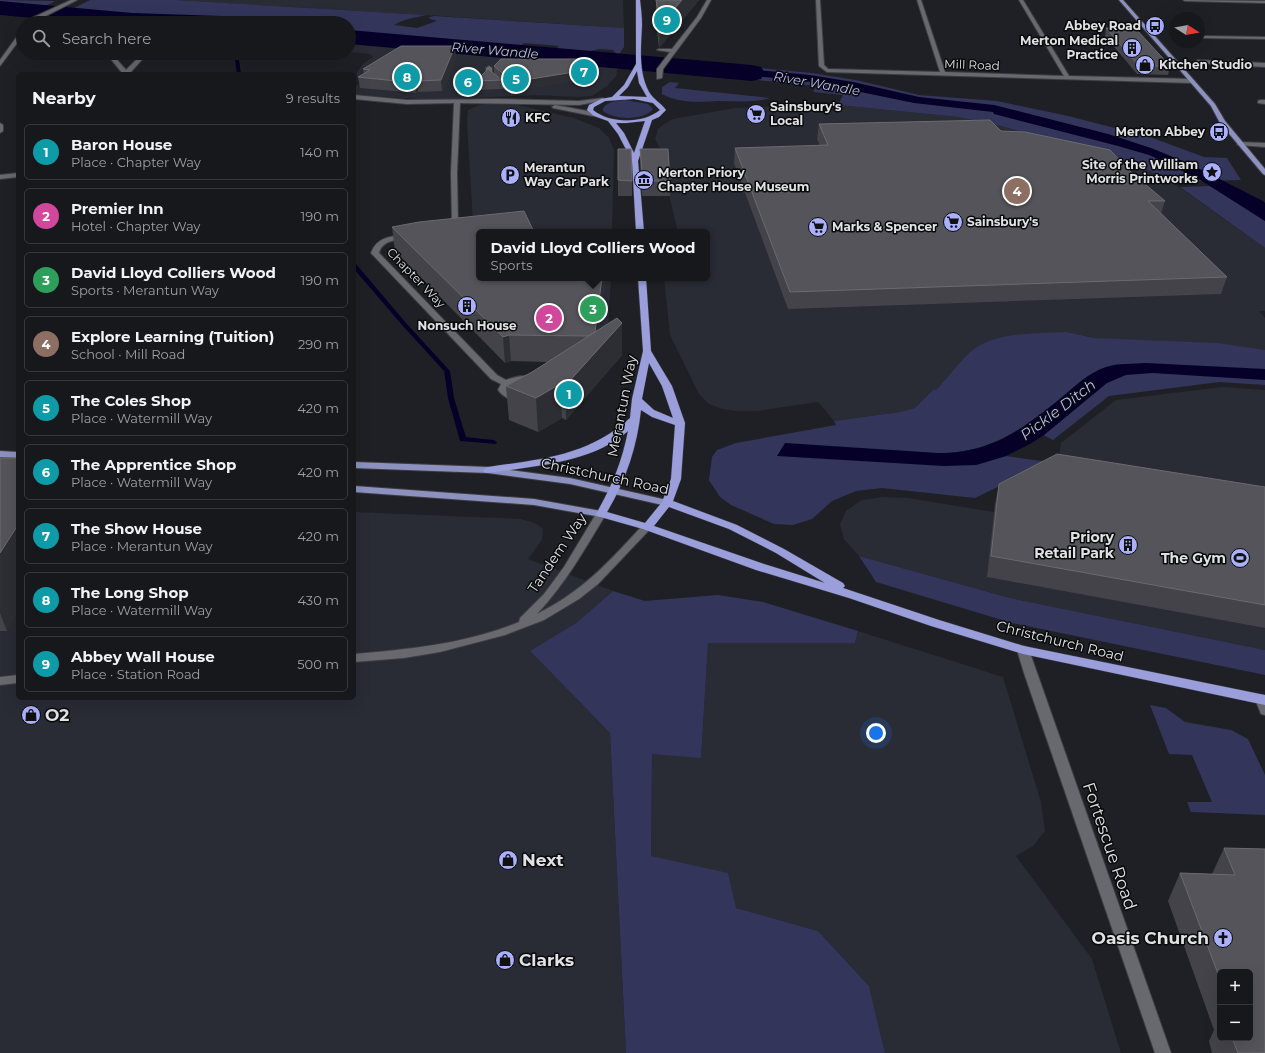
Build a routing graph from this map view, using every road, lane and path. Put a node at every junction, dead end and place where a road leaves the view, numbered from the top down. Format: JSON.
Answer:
{"nodes":[{"id":1,"x":75,"y":0,"type":"edge"},
{"id":2,"x":638,"y":0,"type":"edge"},
{"id":3,"x":709,"y":0,"type":"edge"},
{"id":4,"x":818,"y":0,"type":"edge"},
{"id":5,"x":919,"y":0,"type":"edge"},
{"id":6,"x":1021,"y":0,"type":"edge"},
{"id":7,"x":1121,"y":0,"type":"edge"},
{"id":8,"x":1185,"y":0,"type":"edge"},
{"id":9,"x":1265,"y":2,"type":"edge"},
{"id":10,"x":40,"y":16,"type":"edge"},
{"id":11,"x":1205,"y":37,"type":"dead end"},
{"id":12,"x":1224,"y":37,"type":"junction"},
{"id":13,"x":1265,"y":38,"type":"edge"},
{"id":14,"x":16,"y":42,"type":"edge"},
{"id":15,"x":1232,"y":46,"type":"dead end"},
{"id":16,"x":659,"y":50,"type":"edge"},
{"id":17,"x":674,"y":51,"type":"junction"},
{"id":18,"x":1240,"y":59,"type":"dead end"},
{"id":19,"x":114,"y":60,"type":"edge"},
{"id":20,"x":139,"y":60,"type":"edge"},
{"id":21,"x":1198,"y":62,"type":"dead end"},
{"id":22,"x":0,"y":64,"type":"edge"},
{"id":23,"x":1244,"y":64,"type":"junction"},
{"id":24,"x":637,"y":65,"type":"junction"},
{"id":25,"x":1265,"y":65,"type":"edge"},
{"id":26,"x":489,"y":68,"type":"edge"},
{"id":27,"x":124,"y":72,"type":"edge"},
{"id":28,"x":128,"y":72,"type":"edge"},
{"id":29,"x":943,"y":74,"type":"junction"},
{"id":30,"x":1067,"y":77,"type":"junction"},
{"id":31,"x":659,"y":78,"type":"dead end"},
{"id":32,"x":1192,"y":81,"type":"junction"},
{"id":33,"x":510,"y":90,"type":"edge"},
{"id":34,"x":356,"y":97,"type":"edge"},
{"id":35,"x":614,"y":98,"type":"junction"},
{"id":36,"x":604,"y":100,"type":"junction"},
{"id":37,"x":652,"y":101,"type":"junction"},
{"id":38,"x":457,"y":102,"type":"junction"},
{"id":39,"x":536,"y":103,"type":"junction"},
{"id":40,"x":593,"y":114,"type":"junction"},
{"id":41,"x":649,"y":118,"type":"junction"},
{"id":42,"x":610,"y":120,"type":"junction"},
{"id":43,"x":0,"y":125,"type":"edge"},
{"id":44,"x":0,"y":131,"type":"edge"},
{"id":45,"x":1240,"y":144,"type":"junction"},
{"id":46,"x":1265,"y":145,"type":"edge"},
{"id":47,"x":635,"y":162,"type":"junction"},
{"id":48,"x":1265,"y":173,"type":"edge"},
{"id":49,"x":16,"y":175,"type":"edge"},
{"id":50,"x":0,"y":177,"type":"edge"},
{"id":51,"x":640,"y":229,"type":"edge"},
{"id":52,"x":443,"y":233,"type":"edge"},
{"id":53,"x":412,"y":236,"type":"edge"},
{"id":54,"x":642,"y":281,"type":"edge"},
{"id":55,"x":647,"y":351,"type":"junction"},
{"id":56,"x":506,"y":383,"type":"dead end"},
{"id":57,"x":637,"y":399,"type":"junction"},
{"id":58,"x":635,"y":419,"type":"junction"},
{"id":59,"x":680,"y":423,"type":"junction"},
{"id":60,"x":0,"y":454,"type":"edge"},
{"id":61,"x":16,"y":455,"type":"edge"},
{"id":62,"x":356,"y":464,"type":"edge"},
{"id":63,"x":488,"y":470,"type":"junction"},
{"id":64,"x":356,"y":489,"type":"edge"},
{"id":65,"x":616,"y":490,"type":"junction"},
{"id":66,"x":667,"y":503,"type":"junction"},
{"id":67,"x":601,"y":514,"type":"junction"},
{"id":68,"x":647,"y":527,"type":"junction"},
{"id":69,"x":853,"y":595,"type":"junction"},
{"id":70,"x":520,"y":625,"type":"junction"},
{"id":71,"x":1023,"y":650,"type":"junction"},
{"id":72,"x":356,"y":658,"type":"edge"},
{"id":73,"x":16,"y":680,"type":"edge"},
{"id":74,"x":0,"y":681,"type":"edge"},
{"id":75,"x":1264,"y":704,"type":"edge"},
{"id":76,"x":1163,"y":1053,"type":"edge"}],
"edges":[{"from":1,"to":10,"type":"street"},
{"from":2,"to":24,"type":"highway"},
{"from":3,"to":17,"type":"street"},
{"from":4,"to":29,"type":"street","name":"Mill Road"},
{"from":5,"to":29,"type":"street"},
{"from":6,"to":30,"type":"street"},
{"from":7,"to":32,"type":"main road"},
{"from":8,"to":9,"type":"street"},
{"from":11,"to":12,"type":"street"},
{"from":12,"to":13,"type":"street"},
{"from":12,"to":15,"type":"street"},
{"from":14,"to":22,"type":"street"},
{"from":16,"to":17,"type":"street"},
{"from":17,"to":31,"type":"street"},
{"from":18,"to":23,"type":"street"},
{"from":19,"to":27,"type":"street"},
{"from":20,"to":28,"type":"street"},
{"from":21,"to":23,"type":"street"},
{"from":23,"to":25,"type":"street"},
{"from":24,"to":35,"type":"highway"},
{"from":24,"to":37,"type":"highway"},
{"from":26,"to":33,"type":"street"},
{"from":29,"to":30,"type":"street","name":"Mill Road"},
{"from":30,"to":32,"type":"street","name":"Mill Road"},
{"from":32,"to":45,"type":"main road"},
{"from":34,"to":38,"type":"street"},
{"from":35,"to":36,"type":"highway"},
{"from":35,"to":37,"type":"highway"},
{"from":36,"to":39,"type":"street"},
{"from":36,"to":40,"type":"highway"},
{"from":37,"to":41,"type":"highway"},
{"from":38,"to":39,"type":"street"},
{"from":38,"to":52,"type":"street"},
{"from":39,"to":40,"type":"street"},
{"from":40,"to":42,"type":"highway"},
{"from":41,"to":42,"type":"highway"},
{"from":41,"to":47,"type":"highway"},
{"from":42,"to":47,"type":"highway"},
{"from":43,"to":44,"type":"street"},
{"from":45,"to":46,"type":"street"},
{"from":45,"to":48,"type":"main road"},
{"from":47,"to":51,"type":"highway"},
{"from":49,"to":50,"type":"street"},
{"from":53,"to":56,"type":"street","name":"Chapter Way"},
{"from":54,"to":55,"type":"highway","name":"Merantun Way"},
{"from":55,"to":57,"type":"highway","name":"Merantun Way"},
{"from":55,"to":59,"type":"highway","name":"Merantun Way"},
{"from":57,"to":58,"type":"highway","name":"Merantun Way"},
{"from":57,"to":59,"type":"highway"},
{"from":58,"to":63,"type":"highway"},
{"from":58,"to":65,"type":"highway","name":"Merantun Way"},
{"from":59,"to":66,"type":"highway","name":"Merantun Way"},
{"from":60,"to":61,"type":"main road"},
{"from":62,"to":63,"type":"main road","name":"Christchurch Road"},
{"from":63,"to":65,"type":"main road","name":"Christchurch Road"},
{"from":64,"to":67,"type":"main road","name":"Christchurch Road"},
{"from":65,"to":66,"type":"main road","name":"Christchurch Road"},
{"from":65,"to":67,"type":"highway","name":"Merantun Way"},
{"from":66,"to":68,"type":"highway","name":"Merantun Way"},
{"from":66,"to":69,"type":"highway","name":"Christchurch Road"},
{"from":67,"to":68,"type":"highway","name":"Christchurch Road"},
{"from":67,"to":70,"type":"street","name":"Tandem Way"},
{"from":68,"to":69,"type":"highway","name":"Christchurch Road"},
{"from":68,"to":70,"type":"street","name":"Tandem Way"},
{"from":69,"to":71,"type":"highway","name":"Christchurch Road"},
{"from":70,"to":72,"type":"street","name":"Tandem Way"},
{"from":71,"to":75,"type":"highway","name":"Christchurch Road"},
{"from":71,"to":76,"type":"street","name":"Fortescue Road"},
{"from":73,"to":74,"type":"street"}]}
